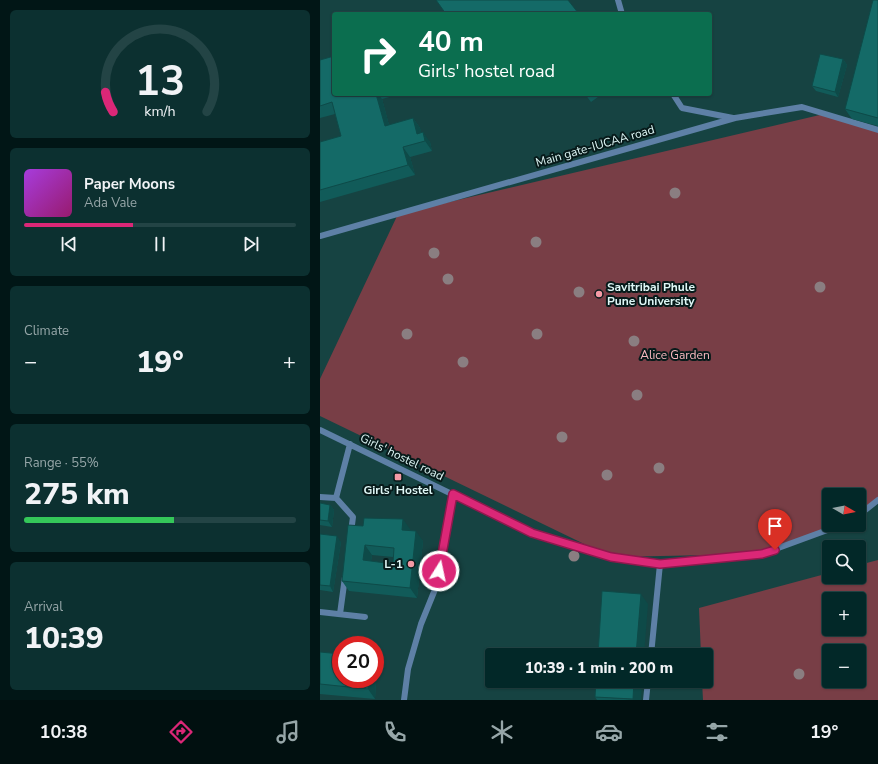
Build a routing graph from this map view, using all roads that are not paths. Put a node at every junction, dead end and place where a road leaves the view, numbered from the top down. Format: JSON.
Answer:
{"nodes":[{"id":1,"x":618,"y":0,"type":"edge"},
{"id":2,"x":621,"y":12,"type":"edge"},
{"id":3,"x":674,"y":96,"type":"edge"},
{"id":4,"x":734,"y":118,"type":"junction"},
{"id":5,"x":878,"y":130,"type":"edge"},
{"id":6,"x":320,"y":236,"type":"edge"},
{"id":7,"x":320,"y":430,"type":"edge"},
{"id":8,"x":350,"y":444,"type":"junction"},
{"id":9,"x":453,"y":494,"type":"junction"},
{"id":10,"x":320,"y":497,"type":"edge"},
{"id":11,"x":336,"y":498,"type":"junction"},
{"id":12,"x":878,"y":500,"type":"edge"},
{"id":13,"x":866,"y":509,"type":"edge"},
{"id":14,"x":823,"y":532,"type":"edge"},
{"id":15,"x":350,"y":539,"type":"edge"},
{"id":16,"x":660,"y":564,"type":"junction"},
{"id":17,"x":346,"y":568,"type":"edge"},
{"id":18,"x":320,"y":612,"type":"edge"},
{"id":19,"x":340,"y":614,"type":"junction"},
{"id":20,"x":365,"y":617,"type":"dead end"},
{"id":21,"x":652,"y":648,"type":"edge"},
{"id":22,"x":647,"y":688,"type":"edge"},
{"id":23,"x":404,"y":700,"type":"edge"},
{"id":24,"x":646,"y":700,"type":"edge"}],
"edges":[{"from":1,"to":2,"type":"lane"},
{"from":3,"to":4,"type":"lane"},
{"from":4,"to":5,"type":"lane","name":"Main gate-IUCAA road"},
{"from":4,"to":6,"type":"lane","name":"Main gate-IUCAA road"},
{"from":7,"to":8,"type":"lane","name":"Girls' hostel road"},
{"from":8,"to":9,"type":"lane","name":"Girls' hostel road"},
{"from":8,"to":11,"type":"lane"},
{"from":9,"to":16,"type":"lane","name":"Girls' hostel road"},
{"from":9,"to":23,"type":"lane"},
{"from":10,"to":11,"type":"lane"},
{"from":11,"to":15,"type":"lane"},
{"from":12,"to":13,"type":"lane"},
{"from":14,"to":16,"type":"lane","name":"Girls' hostel road"},
{"from":16,"to":21,"type":"lane"},
{"from":17,"to":19,"type":"lane"},
{"from":18,"to":19,"type":"lane"},
{"from":19,"to":20,"type":"lane"},
{"from":22,"to":24,"type":"lane"}]}
